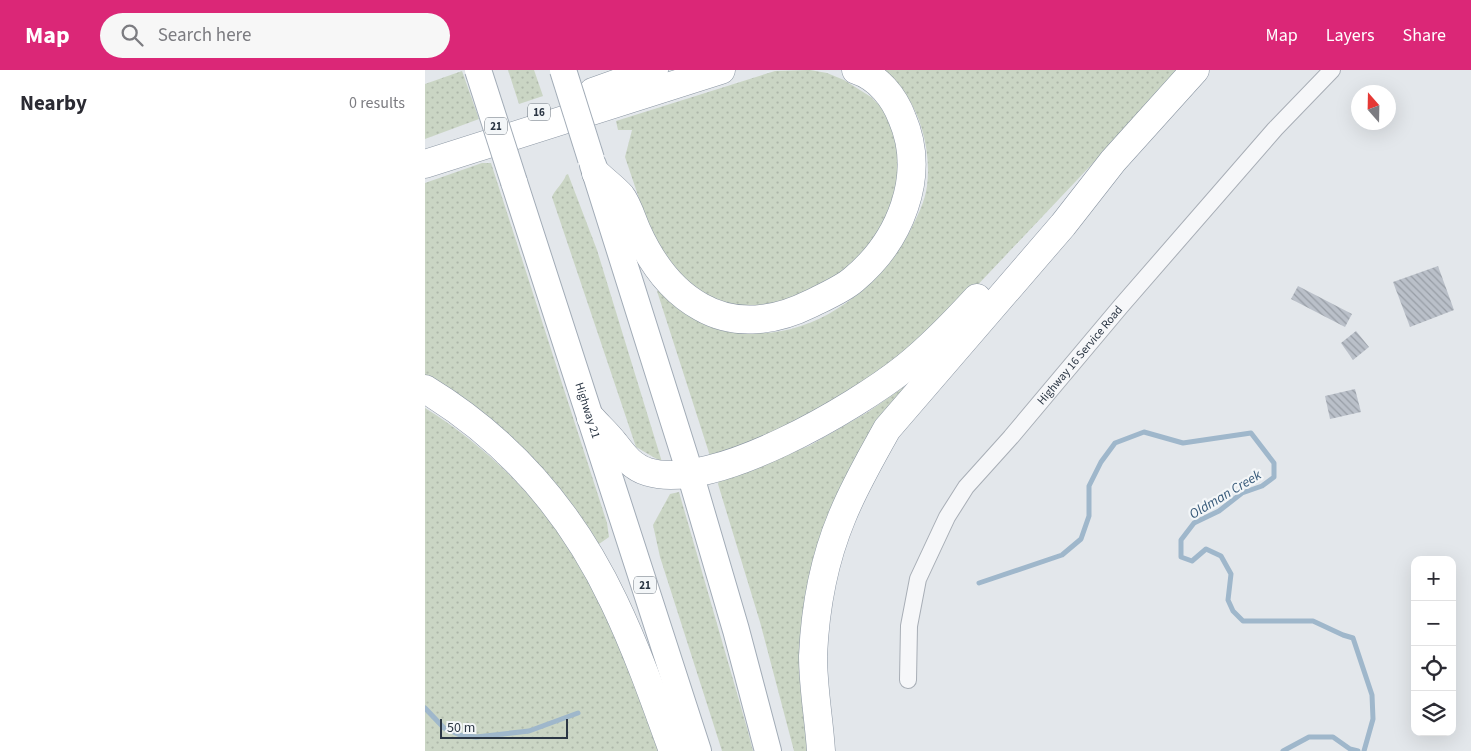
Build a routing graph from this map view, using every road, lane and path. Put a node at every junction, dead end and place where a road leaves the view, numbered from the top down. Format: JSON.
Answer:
{"nodes":[{"id":1,"x":478,"y":70,"type":"edge"},
{"id":2,"x":563,"y":70,"type":"edge"},
{"id":3,"x":653,"y":70,"type":"edge"},
{"id":4,"x":721,"y":70,"type":"edge"},
{"id":5,"x":856,"y":70,"type":"edge"},
{"id":6,"x":1195,"y":70,"type":"edge"},
{"id":7,"x":1332,"y":70,"type":"edge"},
{"id":8,"x":425,"y":155,"type":"edge"},
{"id":9,"x":1113,"y":161,"type":"junction"},
{"id":10,"x":425,"y":164,"type":"edge"},
{"id":11,"x":593,"y":166,"type":"junction"},
{"id":12,"x":425,"y":389,"type":"edge"},
{"id":13,"x":591,"y":418,"type":"junction"},
{"id":14,"x":690,"y":473,"type":"junction"},
{"id":15,"x":908,"y":680,"type":"dead end"},
{"id":16,"x":673,"y":751,"type":"edge"},
{"id":17,"x":699,"y":751,"type":"edge"},
{"id":18,"x":768,"y":751,"type":"edge"},
{"id":19,"x":821,"y":751,"type":"edge"}],
"edges":[{"from":1,"to":13,"type":"main road","name":"Highway 21","number":"21","bridge":true},
{"from":2,"to":11,"type":"main road","bridge":true},
{"from":3,"to":8,"type":"highway","number":"16"},
{"from":4,"to":10,"type":"highway"},
{"from":5,"to":11,"type":"highway"},
{"from":6,"to":9,"type":"highway"},
{"from":7,"to":15,"type":"street","name":"Highway 16 Service Road"},
{"from":9,"to":14,"type":"highway"},
{"from":9,"to":19,"type":"highway"},
{"from":11,"to":14,"type":"main road"},
{"from":12,"to":16,"type":"highway"},
{"from":13,"to":14,"type":"highway"},
{"from":13,"to":17,"type":"main road","name":"Highway 21","number":"21"},
{"from":14,"to":18,"type":"main road"}]}
